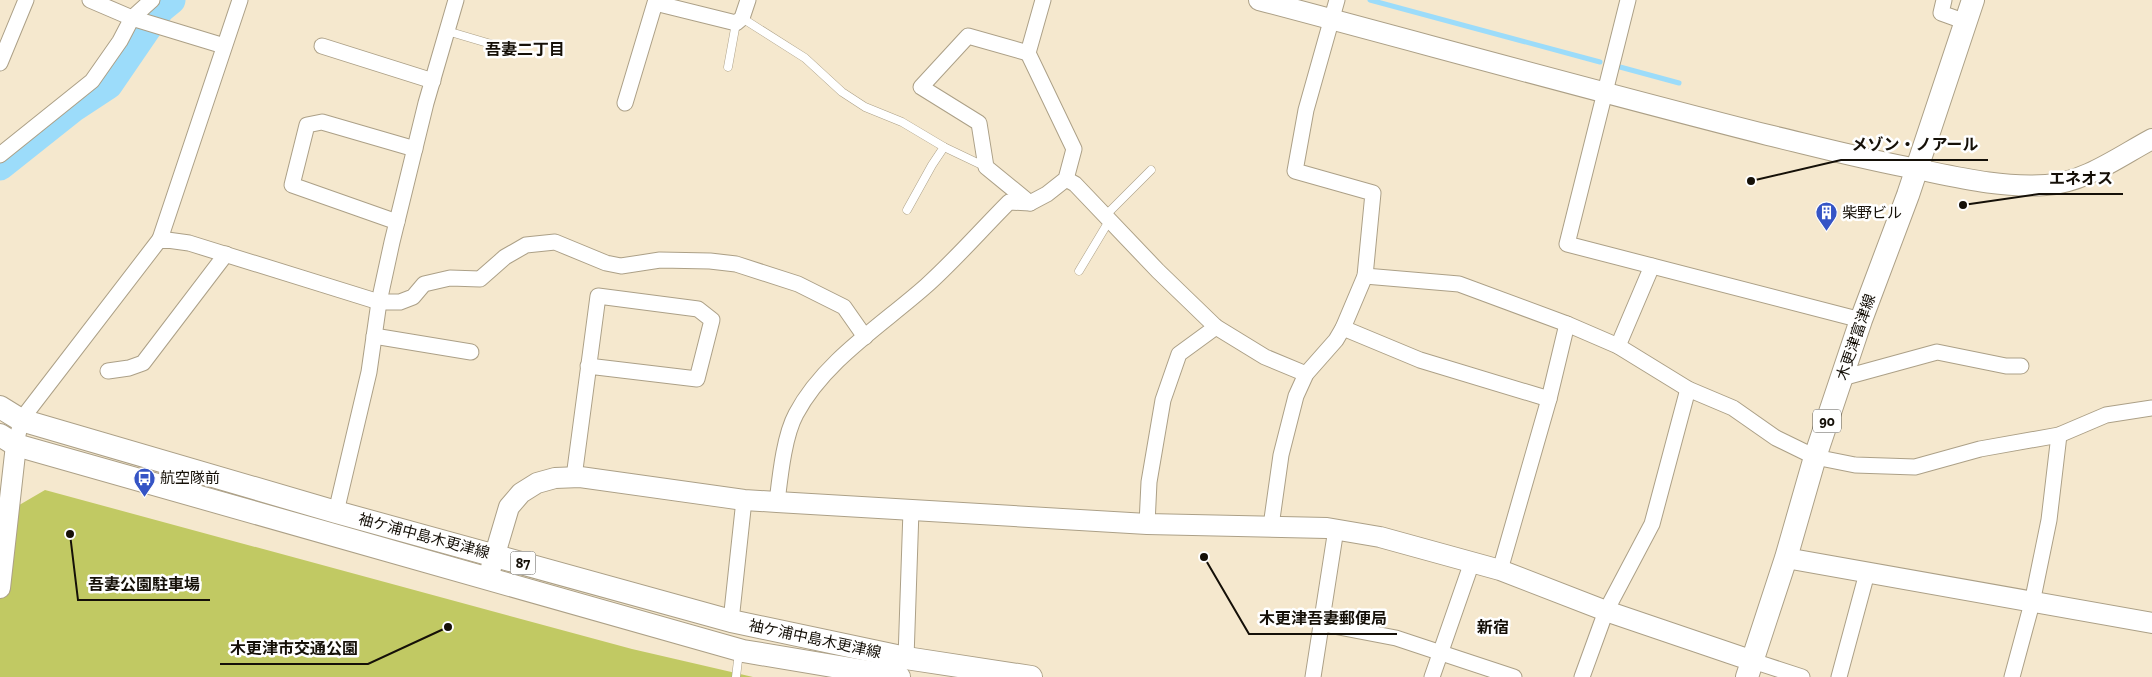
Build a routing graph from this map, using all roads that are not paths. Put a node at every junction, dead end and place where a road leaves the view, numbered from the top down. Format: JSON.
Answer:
{"nodes":[{"id":1,"x":26,"y":0,"type":"edge"},
{"id":2,"x":90,"y":0,"type":"edge"},
{"id":3,"x":152,"y":0,"type":"edge"},
{"id":4,"x":240,"y":0,"type":"edge"},
{"id":5,"x":456,"y":0,"type":"edge"},
{"id":6,"x":748,"y":0,"type":"edge"},
{"id":7,"x":1044,"y":0,"type":"edge"},
{"id":8,"x":1259,"y":0,"type":"edge"},
{"id":9,"x":1337,"y":0,"type":"edge"},
{"id":10,"x":1628,"y":0,"type":"edge"},
{"id":11,"x":1944,"y":0,"type":"edge"},
{"id":12,"x":1973,"y":0,"type":"edge"},
{"id":13,"x":132,"y":18,"type":"junction"},
{"id":14,"x":1332,"y":19,"type":"junction"},
{"id":15,"x":739,"y":20,"type":"junction"},
{"id":16,"x":1966,"y":22,"type":"junction"},
{"id":17,"x":447,"y":31,"type":"junction"},
{"id":18,"x":224,"y":46,"type":"junction"},
{"id":19,"x":322,"y":46,"type":"dead end"},
{"id":20,"x":508,"y":49,"type":"dead end"},
{"id":21,"x":1028,"y":53,"type":"junction"},
{"id":22,"x":0,"y":63,"type":"edge"},
{"id":23,"x":728,"y":67,"type":"dead end"},
{"id":24,"x":433,"y":81,"type":"junction"},
{"id":25,"x":1604,"y":94,"type":"junction"},
{"id":26,"x":625,"y":103,"type":"dead end"},
{"id":27,"x":2152,"y":139,"type":"edge"},
{"id":28,"x":944,"y":146,"type":"junction"},
{"id":29,"x":415,"y":149,"type":"junction"},
{"id":30,"x":0,"y":155,"type":"edge"},
{"id":31,"x":986,"y":167,"type":"junction"},
{"id":32,"x":1917,"y":169,"type":"junction"},
{"id":33,"x":1151,"y":170,"type":"dead end"},
{"id":34,"x":1066,"y":179,"type":"junction"},
{"id":35,"x":1030,"y":203,"type":"junction"},
{"id":36,"x":907,"y":210,"type":"dead end"},
{"id":37,"x":1107,"y":219,"type":"junction"},
{"id":38,"x":397,"y":222,"type":"junction"},
{"id":39,"x":160,"y":239,"type":"junction"},
{"id":40,"x":226,"y":254,"type":"junction"},
{"id":41,"x":1652,"y":266,"type":"junction"},
{"id":42,"x":1079,"y":271,"type":"dead end"},
{"id":43,"x":1365,"y":276,"type":"junction"},
{"id":44,"x":379,"y":302,"type":"junction"},
{"id":45,"x":1862,"y":320,"type":"junction"},
{"id":46,"x":1567,"y":324,"type":"junction"},
{"id":47,"x":1216,"y":326,"type":"junction"},
{"id":48,"x":1343,"y":328,"type":"junction"},
{"id":49,"x":374,"y":336,"type":"junction"},
{"id":50,"x":865,"y":337,"type":"junction"},
{"id":51,"x":1618,"y":346,"type":"junction"},
{"id":52,"x":472,"y":352,"type":"dead end"},
{"id":53,"x":588,"y":366,"type":"junction"},
{"id":54,"x":2020,"y":366,"type":"dead end"},
{"id":55,"x":108,"y":370,"type":"dead end"},
{"id":56,"x":1306,"y":374,"type":"junction"},
{"id":57,"x":1842,"y":378,"type":"junction"},
{"id":58,"x":1688,"y":389,"type":"junction"},
{"id":59,"x":1549,"y":399,"type":"junction"},
{"id":60,"x":0,"y":407,"type":"edge"},
{"id":61,"x":2152,"y":408,"type":"edge"},
{"id":62,"x":21,"y":420,"type":"junction"},
{"id":63,"x":2059,"y":435,"type":"junction"},
{"id":64,"x":8,"y":440,"type":"edge"},
{"id":65,"x":1815,"y":457,"type":"junction"},
{"id":66,"x":574,"y":477,"type":"junction"},
{"id":67,"x":744,"y":500,"type":"junction"},
{"id":68,"x":777,"y":502,"type":"junction"},
{"id":69,"x":911,"y":510,"type":"junction"},
{"id":70,"x":336,"y":512,"type":"junction"},
{"id":71,"x":1147,"y":524,"type":"junction"},
{"id":72,"x":1271,"y":526,"type":"junction"},
{"id":73,"x":1336,"y":529,"type":"junction"},
{"id":74,"x":495,"y":556,"type":"junction"},
{"id":75,"x":1786,"y":558,"type":"junction"},
{"id":76,"x":1472,"y":562,"type":"junction"},
{"id":77,"x":1500,"y":570,"type":"junction"},
{"id":78,"x":1867,"y":573,"type":"junction"},
{"id":79,"x":488,"y":578,"type":"junction"},
{"id":80,"x":0,"y":588,"type":"edge"},
{"id":81,"x":2032,"y":603,"type":"junction"},
{"id":82,"x":1606,"y":611,"type":"junction"},
{"id":83,"x":731,"y":621,"type":"junction"},
{"id":84,"x":1323,"y":624,"type":"junction"},
{"id":85,"x":2152,"y":624,"type":"edge"},
{"id":86,"x":739,"y":649,"type":"junction"},
{"id":87,"x":1441,"y":653,"type":"junction"},
{"id":88,"x":902,"y":668,"type":"edge"},
{"id":89,"x":1750,"y":669,"type":"edge"},
{"id":90,"x":736,"y":677,"type":"edge"},
{"id":91,"x":1031,"y":677,"type":"edge"},
{"id":92,"x":1313,"y":677,"type":"edge"},
{"id":93,"x":1432,"y":677,"type":"edge"},
{"id":94,"x":1514,"y":677,"type":"edge"},
{"id":95,"x":1582,"y":677,"type":"edge"},
{"id":96,"x":1802,"y":677,"type":"edge"},
{"id":97,"x":1839,"y":677,"type":"edge"},
{"id":98,"x":2012,"y":677,"type":"edge"}],
"edges":[{"from":1,"to":22,"type":"street"},
{"from":2,"to":13,"type":"street"},
{"from":3,"to":13,"type":"street"},
{"from":4,"to":18,"type":"street"},
{"from":5,"to":17,"type":"street"},
{"from":6,"to":15,"type":"street"},
{"from":7,"to":21,"type":"street"},
{"from":8,"to":14,"type":"street"},
{"from":9,"to":14,"type":"street"},
{"from":10,"to":25,"type":"street"},
{"from":11,"to":16,"type":"street"},
{"from":12,"to":16,"type":"main road","name":"木更津富津線","number":"90"},
{"from":13,"to":18,"type":"street"},
{"from":13,"to":30,"type":"street"},
{"from":14,"to":25,"type":"street"},
{"from":14,"to":43,"type":"street"},
{"from":15,"to":23,"type":"lane"},
{"from":15,"to":26,"type":"street"},
{"from":15,"to":28,"type":"lane"},
{"from":16,"to":32,"type":"main road","name":"木更津富津線","number":"90"},
{"from":17,"to":20,"type":"lane"},
{"from":17,"to":24,"type":"street"},
{"from":18,"to":39,"type":"street"},
{"from":19,"to":24,"type":"street"},
{"from":21,"to":31,"type":"street"},
{"from":21,"to":34,"type":"street"},
{"from":24,"to":29,"type":"street"},
{"from":25,"to":32,"type":"street"},
{"from":25,"to":41,"type":"street"},
{"from":27,"to":32,"type":"street"},
{"from":28,"to":31,"type":"lane"},
{"from":28,"to":36,"type":"lane"},
{"from":29,"to":38,"type":"street"},
{"from":29,"to":38,"type":"street"},
{"from":31,"to":35,"type":"street"},
{"from":32,"to":45,"type":"main road","name":"木更津富津線","number":"90"},
{"from":33,"to":37,"type":"lane"},
{"from":34,"to":35,"type":"street"},
{"from":34,"to":37,"type":"street"},
{"from":35,"to":50,"type":"street"},
{"from":37,"to":42,"type":"lane"},
{"from":37,"to":47,"type":"street"},
{"from":38,"to":44,"type":"street"},
{"from":39,"to":40,"type":"street"},
{"from":39,"to":62,"type":"street"},
{"from":40,"to":44,"type":"street"},
{"from":40,"to":55,"type":"street"},
{"from":41,"to":45,"type":"street"},
{"from":41,"to":51,"type":"street"},
{"from":43,"to":46,"type":"street"},
{"from":43,"to":48,"type":"street"},
{"from":44,"to":49,"type":"street"},
{"from":44,"to":50,"type":"street"},
{"from":45,"to":57,"type":"main road","name":"木更津富津線","number":"90"},
{"from":46,"to":51,"type":"street"},
{"from":46,"to":59,"type":"street"},
{"from":47,"to":56,"type":"street"},
{"from":47,"to":71,"type":"street"},
{"from":48,"to":56,"type":"street"},
{"from":48,"to":59,"type":"street"},
{"from":49,"to":52,"type":"street"},
{"from":49,"to":70,"type":"street"},
{"from":50,"to":68,"type":"street"},
{"from":51,"to":58,"type":"street"},
{"from":53,"to":53,"type":"street"},
{"from":53,"to":66,"type":"street"},
{"from":54,"to":57,"type":"street"},
{"from":56,"to":72,"type":"street"},
{"from":57,"to":65,"type":"main road","name":"木更津富津線","number":"90"},
{"from":58,"to":65,"type":"street"},
{"from":58,"to":82,"type":"street"},
{"from":59,"to":77,"type":"street"},
{"from":60,"to":62,"type":"main road","name":"袖ケ浦中島木更津線","number":"87"},
{"from":61,"to":63,"type":"street"},
{"from":62,"to":64,"type":"street"},
{"from":62,"to":70,"type":"main road","name":"袖ケ浦中島木更津線","number":"87"},
{"from":63,"to":65,"type":"street"},
{"from":63,"to":81,"type":"street"},
{"from":64,"to":79,"type":"main road","name":"袖ケ浦中島木更津線","number":"87"},
{"from":64,"to":80,"type":"street"},
{"from":65,"to":75,"type":"main road","name":"木更津富津線","number":"90"},
{"from":66,"to":67,"type":"street"},
{"from":66,"to":74,"type":"street"},
{"from":67,"to":68,"type":"street"},
{"from":67,"to":83,"type":"street"},
{"from":68,"to":69,"type":"street"},
{"from":69,"to":71,"type":"street"},
{"from":69,"to":88,"type":"street"},
{"from":70,"to":74,"type":"main road","name":"袖ケ浦中島木更津線","number":"87"},
{"from":71,"to":72,"type":"street"},
{"from":72,"to":73,"type":"street"},
{"from":73,"to":76,"type":"street"},
{"from":73,"to":84,"type":"street"},
{"from":74,"to":79,"type":"street"},
{"from":74,"to":83,"type":"main road","name":"袖ケ浦中島木更津線","number":"87"},
{"from":75,"to":78,"type":"street"},
{"from":75,"to":89,"type":"main road","name":"木更津富津線","number":"90"},
{"from":76,"to":77,"type":"street"},
{"from":76,"to":87,"type":"street"},
{"from":77,"to":82,"type":"street"},
{"from":78,"to":81,"type":"street"},
{"from":78,"to":97,"type":"street"},
{"from":79,"to":86,"type":"main road","name":"袖ケ浦中島木更津線","number":"87"},
{"from":81,"to":85,"type":"street"},
{"from":81,"to":98,"type":"street"},
{"from":82,"to":89,"type":"street"},
{"from":82,"to":95,"type":"street"},
{"from":83,"to":88,"type":"main road","name":"袖ケ浦中島木更津線","number":"87"},
{"from":84,"to":87,"type":"street"},
{"from":84,"to":92,"type":"street"},
{"from":86,"to":88,"type":"main road","name":"袖ケ浦中島木更津線","number":"87"},
{"from":86,"to":90,"type":"lane"},
{"from":87,"to":93,"type":"street"},
{"from":87,"to":94,"type":"street"},
{"from":88,"to":91,"type":"main road","name":"袖ケ浦中島木更津線","number":"87"},
{"from":89,"to":96,"type":"street"}]}
